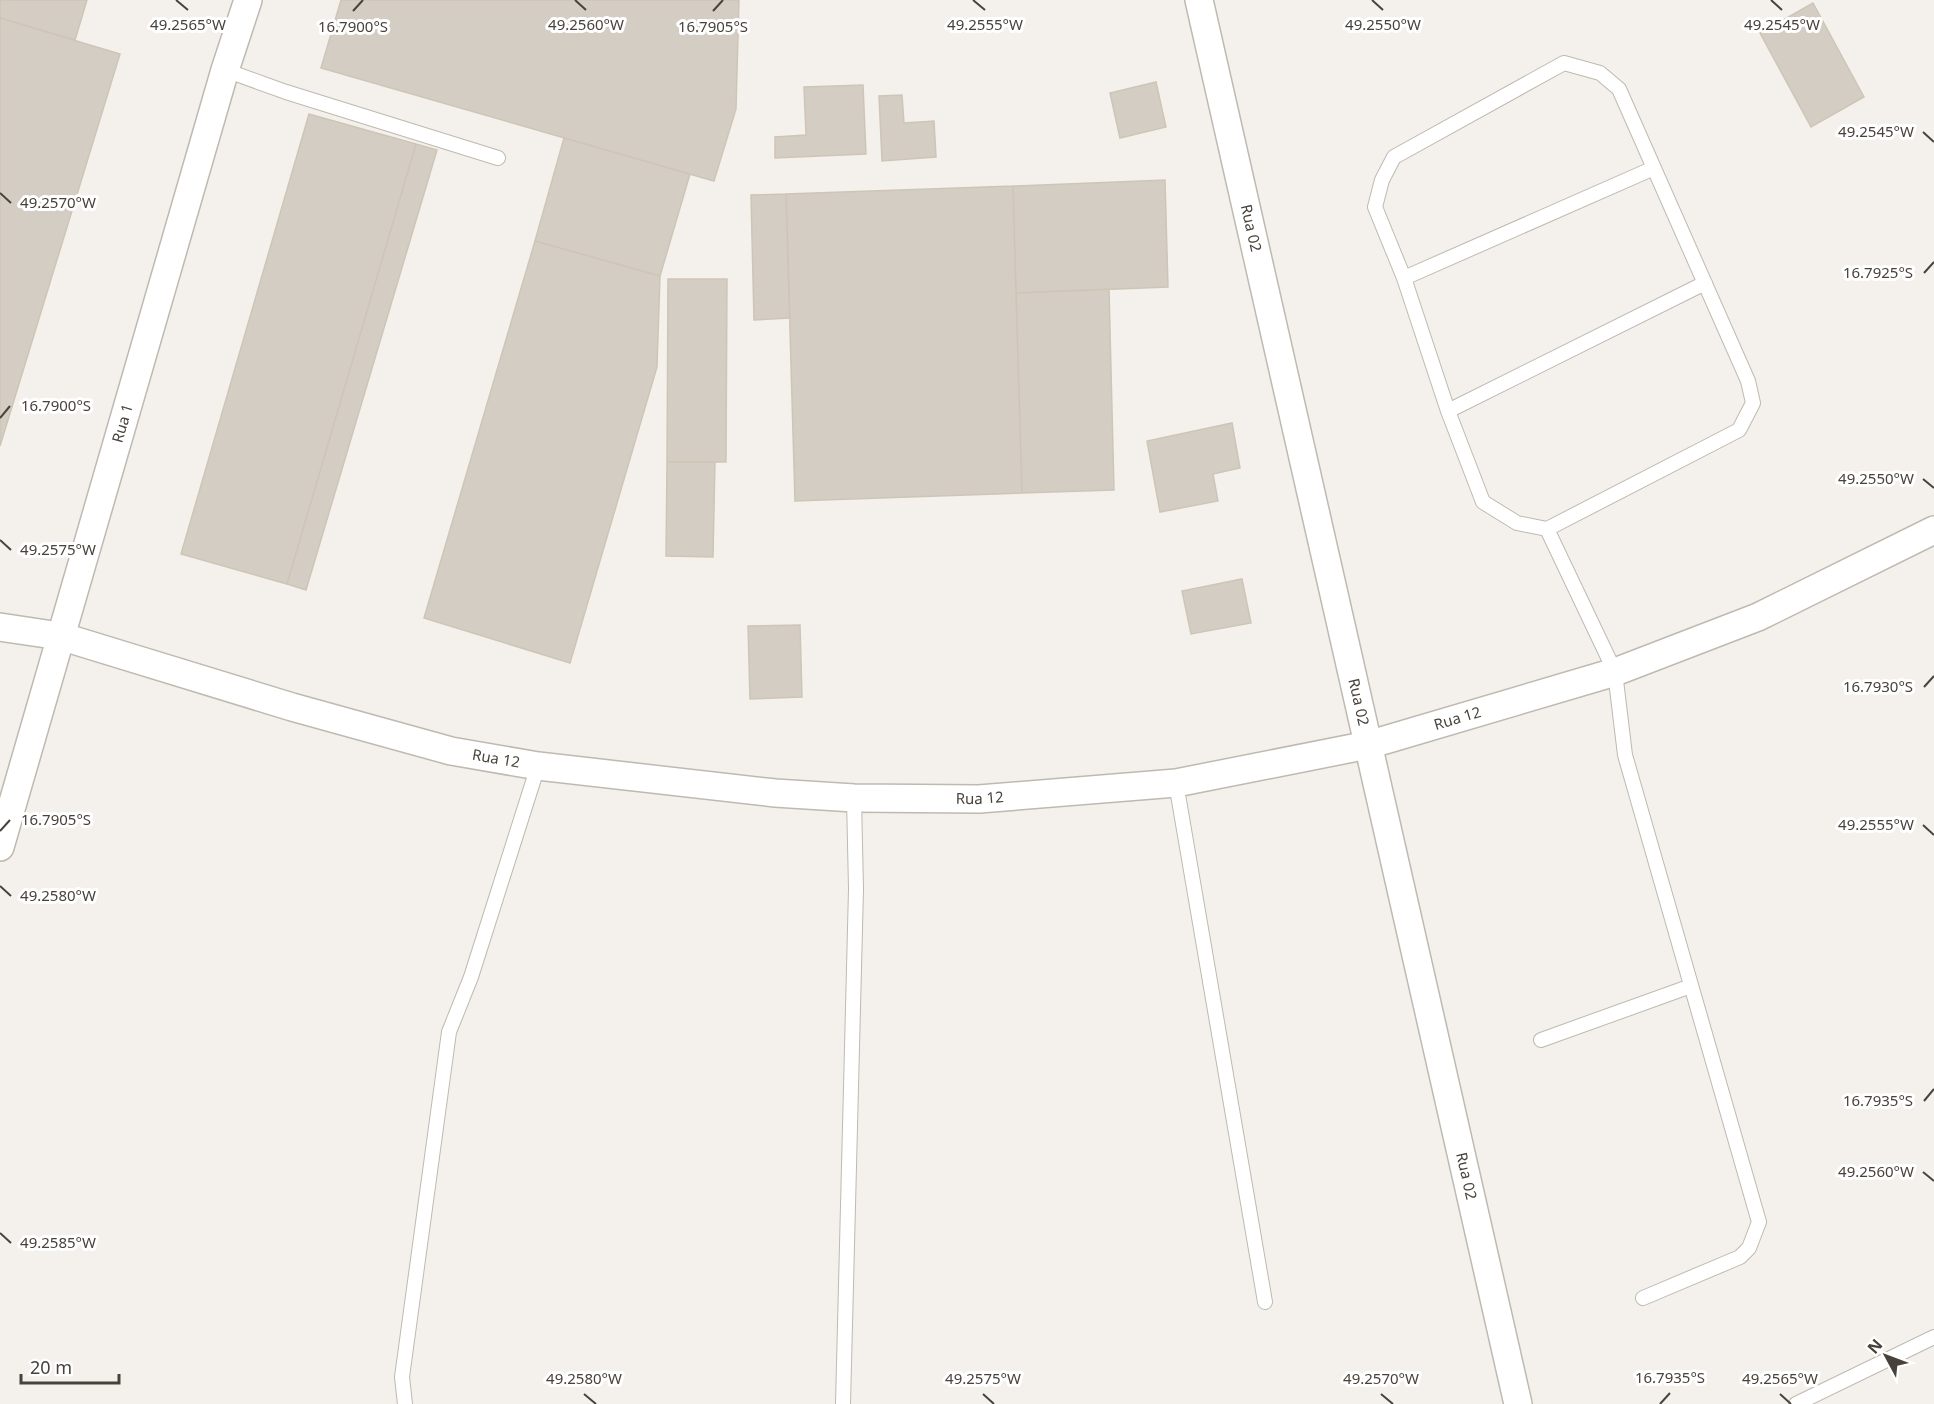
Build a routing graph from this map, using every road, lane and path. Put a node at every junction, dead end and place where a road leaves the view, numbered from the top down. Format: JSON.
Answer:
{"nodes":[{"id":1,"x":248,"y":0,"type":"edge"},
{"id":2,"x":1199,"y":0,"type":"edge"},
{"id":3,"x":225,"y":70,"type":"junction"},
{"id":4,"x":498,"y":158,"type":"dead end"},
{"id":5,"x":1654,"y":168,"type":"junction"},
{"id":6,"x":1404,"y":278,"type":"junction"},
{"id":7,"x":1705,"y":283,"type":"junction"},
{"id":8,"x":1448,"y":411,"type":"junction"},
{"id":9,"x":1547,"y":529,"type":"junction"},
{"id":10,"x":1934,"y":530,"type":"edge"},
{"id":11,"x":0,"y":627,"type":"edge"},
{"id":12,"x":60,"y":636,"type":"junction"},
{"id":13,"x":1615,"y":672,"type":"junction"},
{"id":14,"x":1368,"y":745,"type":"junction"},
{"id":15,"x":538,"y":766,"type":"junction"},
{"id":16,"x":1176,"y":783,"type":"junction"},
{"id":17,"x":854,"y":798,"type":"junction"},
{"id":18,"x":0,"y":847,"type":"edge"},
{"id":19,"x":1691,"y":986,"type":"junction"},
{"id":20,"x":1541,"y":1040,"type":"dead end"},
{"id":21,"x":1643,"y":1298,"type":"dead end"},
{"id":22,"x":1265,"y":1302,"type":"dead end"},
{"id":23,"x":1934,"y":1337,"type":"edge"},
{"id":24,"x":405,"y":1404,"type":"edge"},
{"id":25,"x":843,"y":1404,"type":"edge"},
{"id":26,"x":1518,"y":1404,"type":"edge"},
{"id":27,"x":1796,"y":1404,"type":"edge"}],
"edges":[{"from":1,"to":3,"type":"street","name":"Rua 1"},
{"from":2,"to":14,"type":"street","name":"Rua 02"},
{"from":3,"to":4,"type":"lane"},
{"from":3,"to":12,"type":"street","name":"Rua 1"},
{"from":5,"to":6,"type":"lane"},
{"from":5,"to":6,"type":"lane"},
{"from":5,"to":7,"type":"lane"},
{"from":6,"to":8,"type":"lane"},
{"from":7,"to":8,"type":"lane"},
{"from":7,"to":9,"type":"lane"},
{"from":8,"to":9,"type":"lane"},
{"from":9,"to":13,"type":"lane"},
{"from":10,"to":13,"type":"street","name":"Rua 12"},
{"from":11,"to":12,"type":"street","name":"Rua 12"},
{"from":12,"to":15,"type":"street","name":"Rua 12"},
{"from":12,"to":18,"type":"street","name":"Rua 1"},
{"from":13,"to":14,"type":"street","name":"Rua 12"},
{"from":13,"to":19,"type":"lane"},
{"from":14,"to":16,"type":"street","name":"Rua 12"},
{"from":14,"to":26,"type":"street","name":"Rua 02"},
{"from":15,"to":17,"type":"street","name":"Rua 12"},
{"from":15,"to":24,"type":"lane"},
{"from":16,"to":17,"type":"street","name":"Rua 12"},
{"from":16,"to":22,"type":"lane"},
{"from":17,"to":25,"type":"lane"},
{"from":19,"to":20,"type":"lane"},
{"from":19,"to":21,"type":"lane"},
{"from":23,"to":27,"type":"lane"}]}
